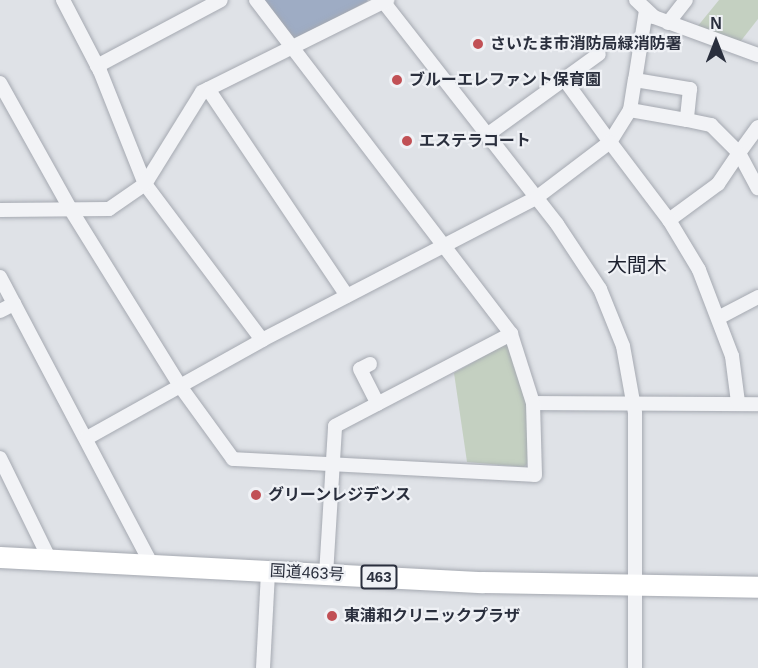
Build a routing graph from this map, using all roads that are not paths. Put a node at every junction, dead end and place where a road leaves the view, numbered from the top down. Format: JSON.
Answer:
{"nodes":[{"id":1,"x":64,"y":0,"type":"edge"},
{"id":2,"x":221,"y":0,"type":"edge"},
{"id":3,"x":256,"y":0,"type":"edge"},
{"id":4,"x":686,"y":0,"type":"edge"},
{"id":5,"x":384,"y":1,"type":"edge"},
{"id":6,"x":641,"y":5,"type":"edge"},
{"id":7,"x":668,"y":23,"type":"junction"},
{"id":8,"x":292,"y":48,"type":"junction"},
{"id":9,"x":599,"y":54,"type":"dead end"},
{"id":10,"x":758,"y":55,"type":"edge"},
{"id":11,"x":97,"y":66,"type":"junction"},
{"id":12,"x":564,"y":79,"type":"junction"},
{"id":13,"x":635,"y":80,"type":"junction"},
{"id":14,"x":0,"y":83,"type":"edge"},
{"id":15,"x":208,"y":89,"type":"junction"},
{"id":16,"x":630,"y":110,"type":"junction"},
{"id":17,"x":687,"y":120,"type":"junction"},
{"id":18,"x":758,"y":127,"type":"edge"},
{"id":19,"x":487,"y":135,"type":"junction"},
{"id":20,"x":610,"y":142,"type":"junction"},
{"id":21,"x":739,"y":153,"type":"junction"},
{"id":22,"x":145,"y":184,"type":"junction"},
{"id":23,"x":758,"y":188,"type":"edge"},
{"id":24,"x":536,"y":198,"type":"junction"},
{"id":25,"x":0,"y":210,"type":"edge"},
{"id":26,"x":71,"y":210,"type":"junction"},
{"id":27,"x":669,"y":220,"type":"junction"},
{"id":28,"x":444,"y":244,"type":"junction"},
{"id":29,"x":0,"y":277,"type":"edge"},
{"id":30,"x":347,"y":296,"type":"junction"},
{"id":31,"x":758,"y":297,"type":"edge"},
{"id":32,"x":14,"y":304,"type":"junction"},
{"id":33,"x":0,"y":311,"type":"edge"},
{"id":34,"x":718,"y":318,"type":"junction"},
{"id":35,"x":511,"y":334,"type":"junction"},
{"id":36,"x":262,"y":340,"type":"junction"},
{"id":37,"x":370,"y":363,"type":"dead end"},
{"id":38,"x":180,"y":386,"type":"junction"},
{"id":39,"x":635,"y":402,"type":"junction"},
{"id":40,"x":738,"y":402,"type":"junction"},
{"id":41,"x":533,"y":403,"type":"junction"},
{"id":42,"x":378,"y":404,"type":"junction"},
{"id":43,"x":758,"y":404,"type":"edge"},
{"id":44,"x":87,"y":438,"type":"junction"},
{"id":45,"x":0,"y":458,"type":"edge"},
{"id":46,"x":332,"y":464,"type":"junction"},
{"id":47,"x":0,"y":557,"type":"edge"},
{"id":48,"x":50,"y":560,"type":"junction"},
{"id":49,"x":152,"y":565,"type":"junction"},
{"id":50,"x":268,"y":571,"type":"junction"},
{"id":51,"x":326,"y":575,"type":"junction"},
{"id":52,"x":636,"y":586,"type":"junction"},
{"id":53,"x":758,"y":587,"type":"edge"},
{"id":54,"x":263,"y":668,"type":"edge"},
{"id":55,"x":635,"y":668,"type":"edge"}],
"edges":[{"from":1,"to":11,"type":"street"},
{"from":2,"to":11,"type":"street"},
{"from":3,"to":8,"type":"street"},
{"from":4,"to":7,"type":"street"},
{"from":5,"to":8,"type":"street"},
{"from":5,"to":19,"type":"street"},
{"from":6,"to":7,"type":"street"},
{"from":6,"to":13,"type":"street"},
{"from":7,"to":10,"type":"street"},
{"from":8,"to":15,"type":"street"},
{"from":8,"to":28,"type":"street"},
{"from":9,"to":12,"type":"street"},
{"from":11,"to":22,"type":"street"},
{"from":12,"to":19,"type":"street"},
{"from":12,"to":20,"type":"street"},
{"from":13,"to":16,"type":"street"},
{"from":13,"to":17,"type":"street"},
{"from":14,"to":26,"type":"street"},
{"from":15,"to":22,"type":"street"},
{"from":15,"to":30,"type":"street"},
{"from":16,"to":17,"type":"street"},
{"from":16,"to":20,"type":"street"},
{"from":17,"to":21,"type":"street"},
{"from":18,"to":21,"type":"street"},
{"from":19,"to":24,"type":"street"},
{"from":20,"to":24,"type":"street"},
{"from":20,"to":27,"type":"street"},
{"from":21,"to":23,"type":"street"},
{"from":21,"to":27,"type":"street"},
{"from":22,"to":26,"type":"street"},
{"from":22,"to":36,"type":"street"},
{"from":24,"to":28,"type":"street"},
{"from":24,"to":39,"type":"street"},
{"from":25,"to":26,"type":"street"},
{"from":26,"to":38,"type":"street"},
{"from":27,"to":34,"type":"street"},
{"from":28,"to":30,"type":"street"},
{"from":28,"to":35,"type":"street"},
{"from":29,"to":32,"type":"street"},
{"from":30,"to":36,"type":"street"},
{"from":31,"to":34,"type":"street"},
{"from":32,"to":33,"type":"street"},
{"from":32,"to":44,"type":"street"},
{"from":34,"to":40,"type":"street"},
{"from":35,"to":41,"type":"street"},
{"from":35,"to":42,"type":"street"},
{"from":36,"to":38,"type":"street"},
{"from":37,"to":42,"type":"street"},
{"from":38,"to":44,"type":"street"},
{"from":38,"to":46,"type":"street"},
{"from":39,"to":40,"type":"street"},
{"from":39,"to":41,"type":"street"},
{"from":39,"to":52,"type":"street"},
{"from":40,"to":43,"type":"street"},
{"from":41,"to":46,"type":"street"},
{"from":42,"to":46,"type":"street"},
{"from":44,"to":49,"type":"street"},
{"from":45,"to":48,"type":"street"},
{"from":46,"to":51,"type":"street"},
{"from":47,"to":48,"type":"highway","name":"国道463号","number":"463"},
{"from":48,"to":49,"type":"highway","name":"国道463号","number":"463"},
{"from":49,"to":50,"type":"highway","name":"国道463号","number":"463"},
{"from":50,"to":51,"type":"highway","name":"国道463号","number":"463"},
{"from":50,"to":54,"type":"street"},
{"from":51,"to":52,"type":"highway","name":"国道463号","number":"463"},
{"from":52,"to":53,"type":"highway","name":"国道463号","number":"463"},
{"from":52,"to":55,"type":"street"}]}
